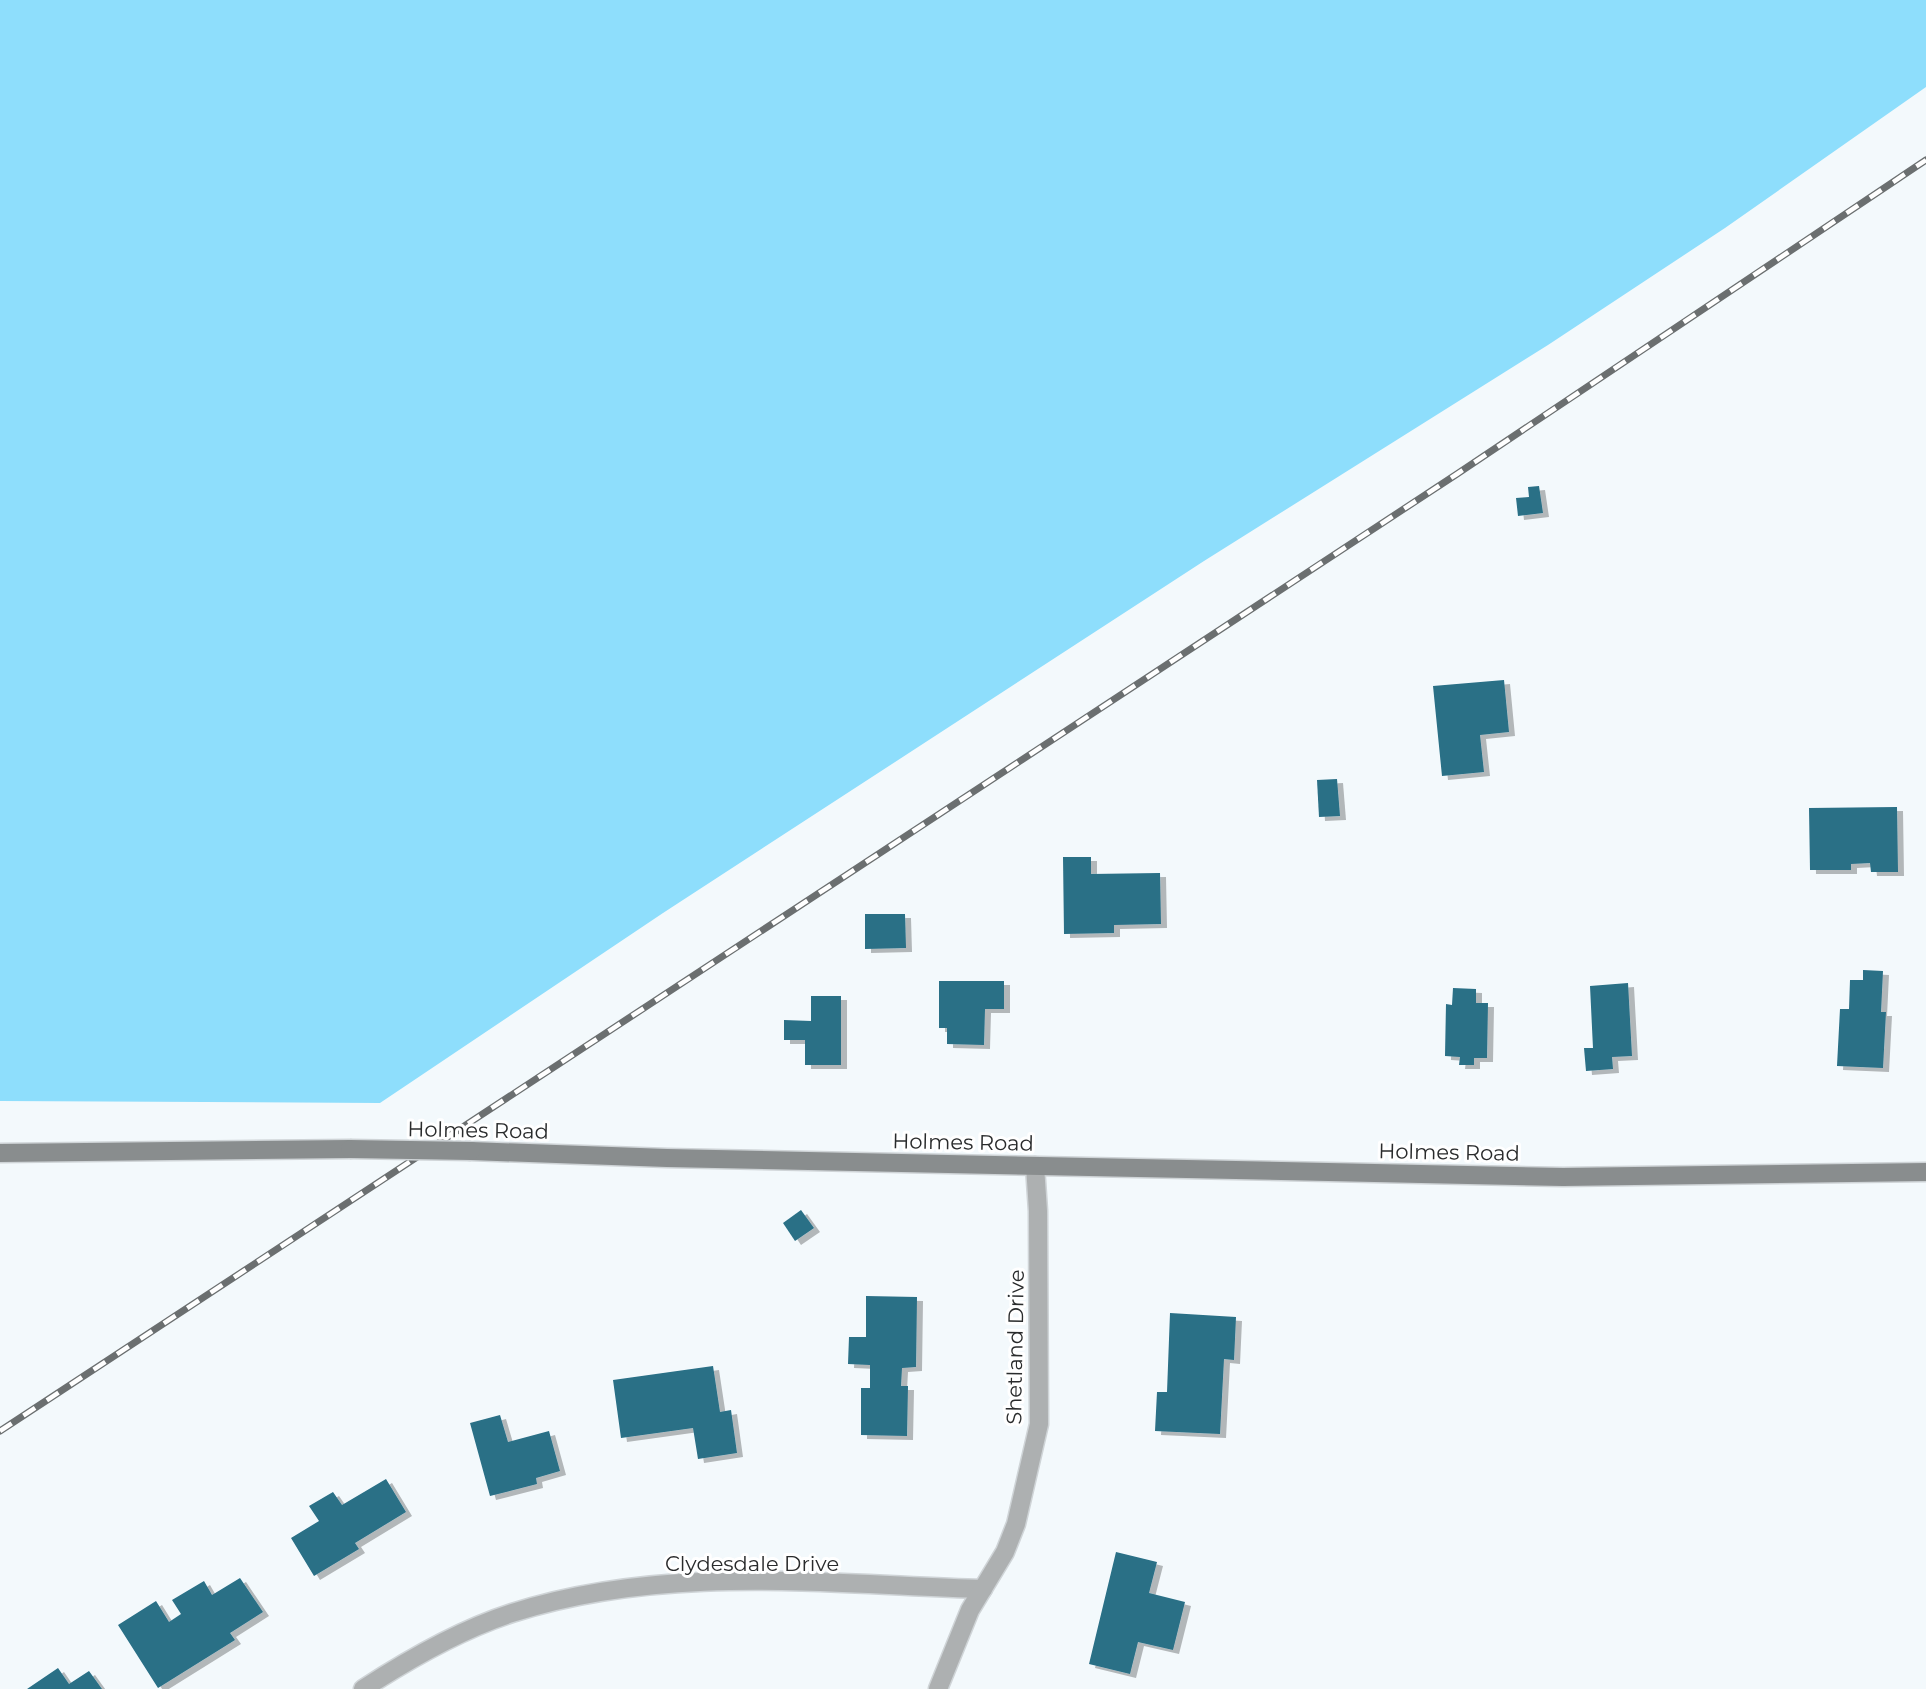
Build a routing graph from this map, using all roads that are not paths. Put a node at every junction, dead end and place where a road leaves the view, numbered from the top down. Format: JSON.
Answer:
{"nodes":[{"id":1,"x":0,"y":1153,"type":"edge"},
{"id":2,"x":1035,"y":1166,"type":"junction"},
{"id":3,"x":1926,"y":1172,"type":"edge"},
{"id":4,"x":983,"y":1589,"type":"junction"},
{"id":5,"x":363,"y":1689,"type":"edge"},
{"id":6,"x":938,"y":1689,"type":"edge"}],
"edges":[{"from":1,"to":2,"type":"street","name":"Holmes Road","bridge":true},
{"from":2,"to":3,"type":"street","name":"Holmes Road"},
{"from":2,"to":4,"type":"street","name":"Shetland Drive"},
{"from":4,"to":5,"type":"street","name":"Clydesdale Drive"},
{"from":4,"to":6,"type":"street","name":"Shetland Drive"}]}
